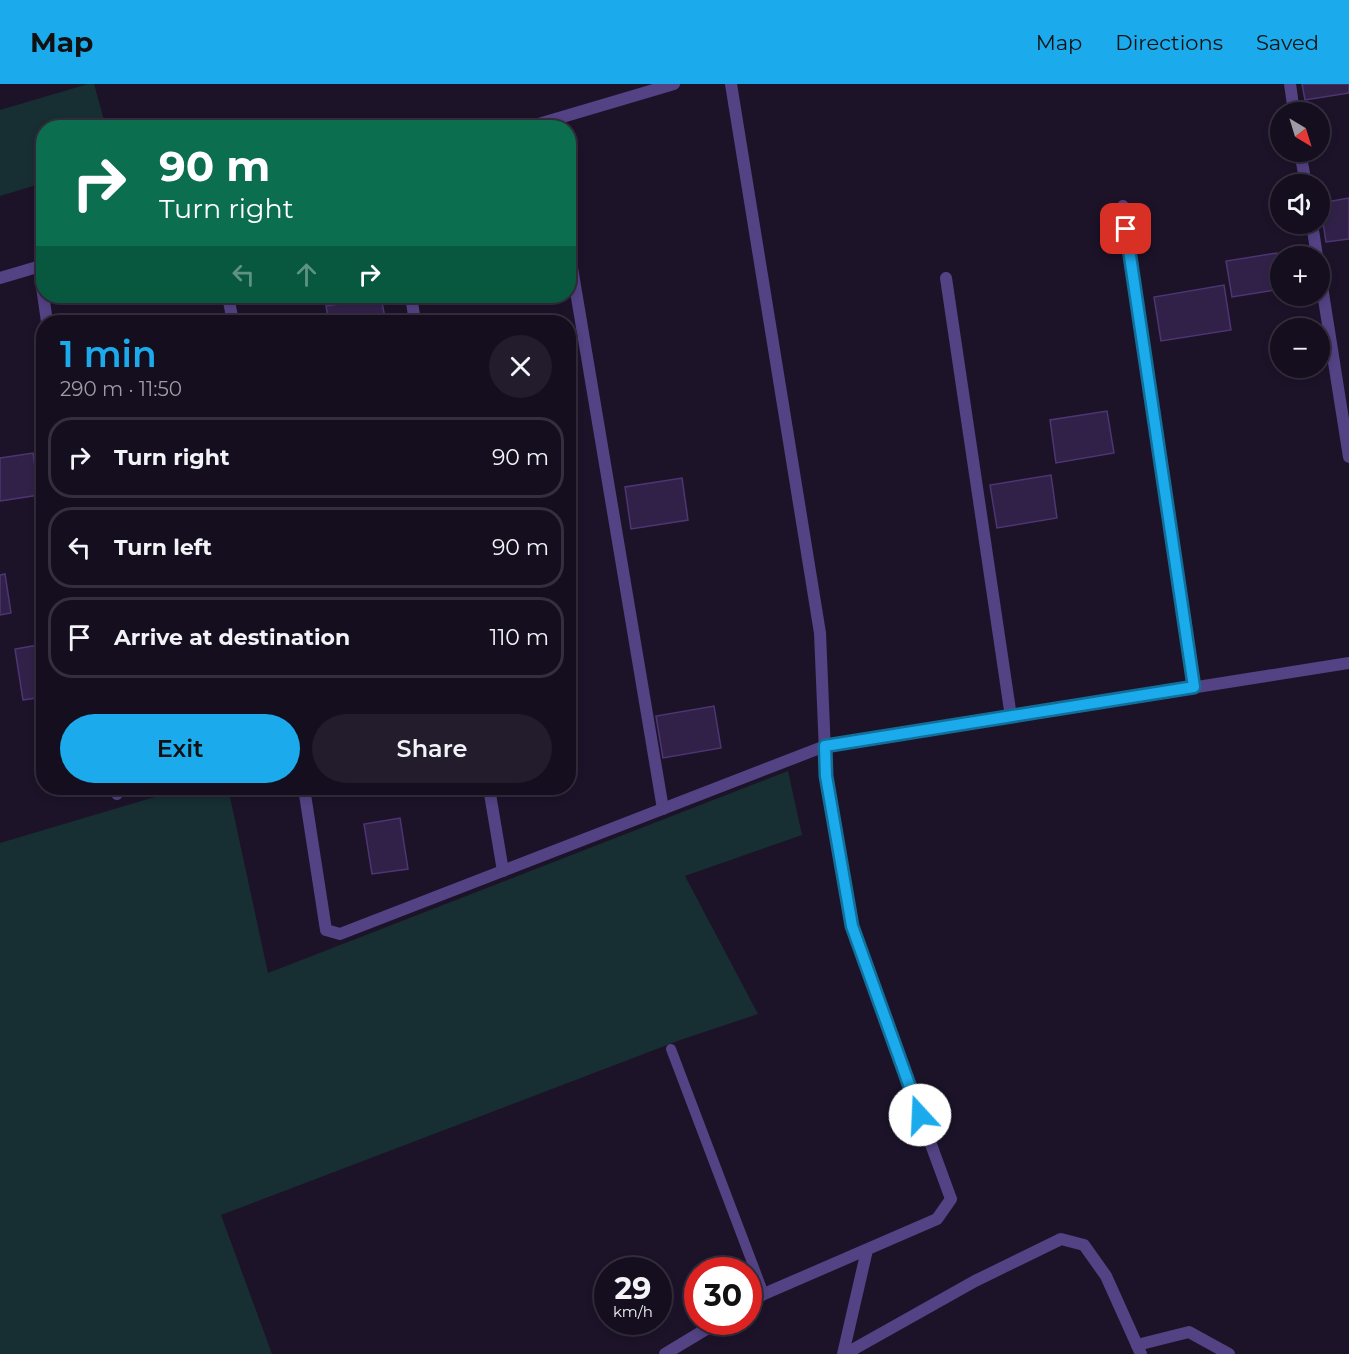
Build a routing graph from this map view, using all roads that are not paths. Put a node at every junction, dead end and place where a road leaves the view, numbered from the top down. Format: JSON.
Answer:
{"nodes":[{"id":1,"x":674,"y":84,"type":"edge"},
{"id":2,"x":731,"y":84,"type":"edge"},
{"id":3,"x":1290,"y":84,"type":"edge"},
{"id":4,"x":1293,"y":102,"type":"edge"},
{"id":5,"x":561,"y":120,"type":"edge"},
{"id":6,"x":1123,"y":206,"type":"dead end"},
{"id":7,"x":36,"y":267,"type":"edge"},
{"id":8,"x":0,"y":278,"type":"edge"},
{"id":9,"x":946,"y":278,"type":"dead end"},
{"id":10,"x":576,"y":292,"type":"edge"},
{"id":11,"x":1325,"y":306,"type":"edge"},
{"id":12,"x":1349,"y":457,"type":"edge"},
{"id":13,"x":1349,"y":663,"type":"edge"},
{"id":14,"x":1194,"y":687,"type":"junction"},
{"id":15,"x":1011,"y":717,"type":"junction"},
{"id":16,"x":825,"y":746,"type":"junction"},
{"id":17,"x":305,"y":795,"type":"edge"},
{"id":18,"x":490,"y":795,"type":"edge"},
{"id":19,"x":663,"y":809,"type":"junction"},
{"id":20,"x":502,"y":871,"type":"junction"},
{"id":21,"x":671,"y":1049,"type":"dead end"},
{"id":22,"x":867,"y":1250,"type":"junction"},
{"id":23,"x":764,"y":1294,"type":"joint"},
{"id":24,"x":696,"y":1335,"type":"edge"},
{"id":25,"x":1139,"y":1349,"type":"edge"},
{"id":26,"x":665,"y":1354,"type":"edge"},
{"id":27,"x":844,"y":1354,"type":"edge"},
{"id":28,"x":1229,"y":1354,"type":"edge"}],
"edges":[{"from":1,"to":5,"type":"street"},
{"from":2,"to":16,"type":"street"},
{"from":3,"to":4,"type":"street"},
{"from":6,"to":14,"type":"street"},
{"from":7,"to":8,"type":"street"},
{"from":9,"to":15,"type":"street"},
{"from":10,"to":19,"type":"street"},
{"from":11,"to":12,"type":"street"},
{"from":13,"to":14,"type":"street"},
{"from":14,"to":15,"type":"street"},
{"from":15,"to":16,"type":"street"},
{"from":16,"to":19,"type":"street"},
{"from":16,"to":22,"type":"street"},
{"from":17,"to":20,"type":"street"},
{"from":18,"to":20,"type":"street"},
{"from":19,"to":20,"type":"street"},
{"from":21,"to":23,"type":"lane"},
{"from":22,"to":23,"type":"street"},
{"from":22,"to":27,"type":"street"},
{"from":24,"to":26,"type":"street"},
{"from":25,"to":27,"type":"street"},
{"from":25,"to":28,"type":"street"}]}
